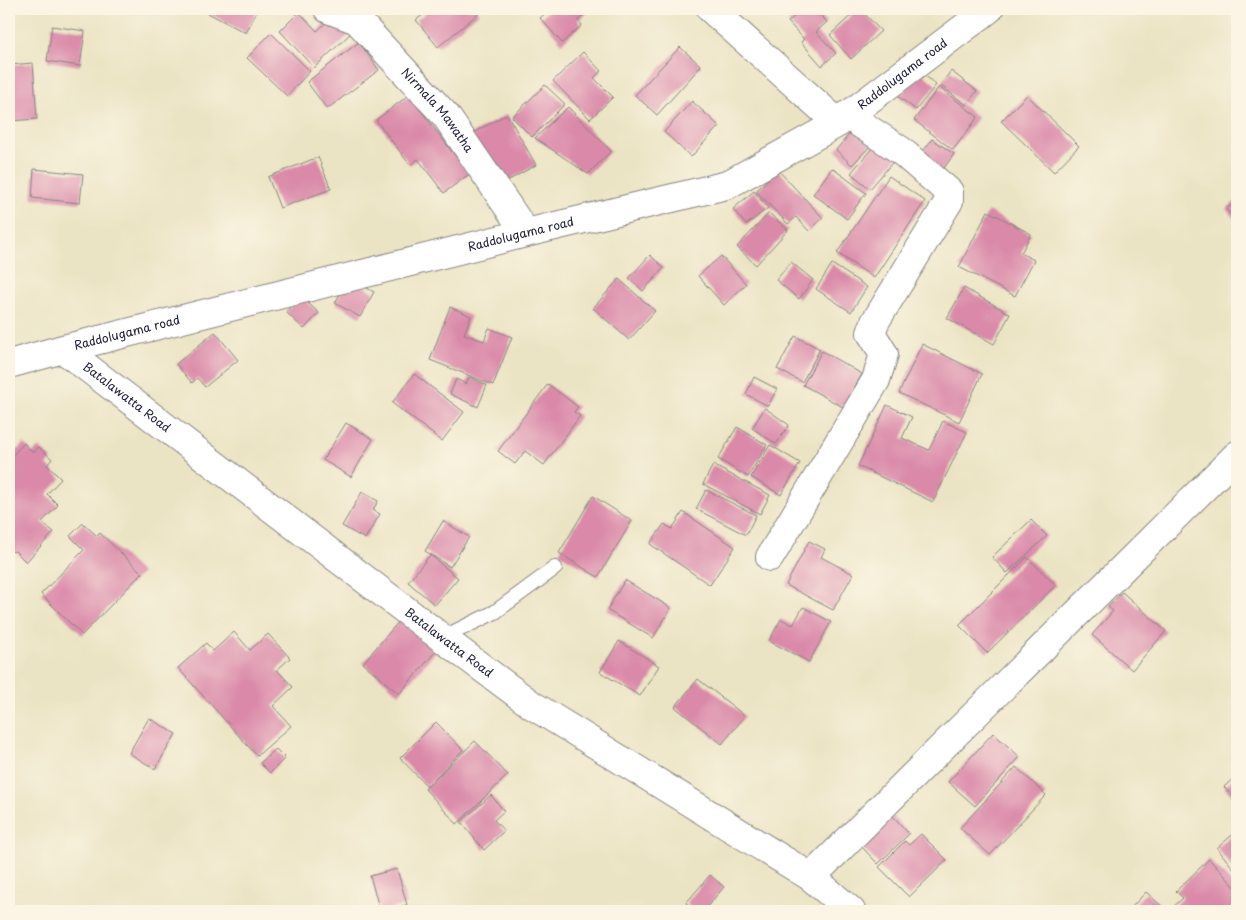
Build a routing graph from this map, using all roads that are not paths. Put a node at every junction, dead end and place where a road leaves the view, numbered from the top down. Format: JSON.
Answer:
{"nodes":[{"id":1,"x":328,"y":9,"type":"edge"},
{"id":2,"x":711,"y":9,"type":"edge"},
{"id":3,"x":978,"y":12,"type":"edge"},
{"id":4,"x":842,"y":119,"type":"junction"},
{"id":5,"x":526,"y":233,"type":"junction"},
{"id":6,"x":63,"y":349,"type":"junction"},
{"id":7,"x":9,"y":364,"type":"edge"},
{"id":8,"x":1237,"y":454,"type":"edge"},
{"id":9,"x":770,"y":557,"type":"dead end"},
{"id":10,"x":554,"y":568,"type":"dead end"},
{"id":11,"x":442,"y":638,"type":"junction"},
{"id":12,"x":811,"y":877,"type":"junction"},
{"id":13,"x":851,"y":911,"type":"edge"}],
"edges":[{"from":1,"to":5,"type":"street","name":"Nirmala Mawatha"},
{"from":2,"to":4,"type":"street"},
{"from":3,"to":4,"type":"street","name":"Raddolugama road"},
{"from":4,"to":5,"type":"street","name":"Raddolugama road"},
{"from":4,"to":9,"type":"street"},
{"from":5,"to":6,"type":"street","name":"Raddolugama road"},
{"from":6,"to":7,"type":"street","name":"Raddolugama road"},
{"from":6,"to":11,"type":"street","name":"Batalawatta Road"},
{"from":8,"to":12,"type":"street"},
{"from":10,"to":11,"type":"lane"},
{"from":11,"to":12,"type":"street","name":"Batalawatta Road"},
{"from":12,"to":13,"type":"street","name":"Batalawatta Road"}]}
